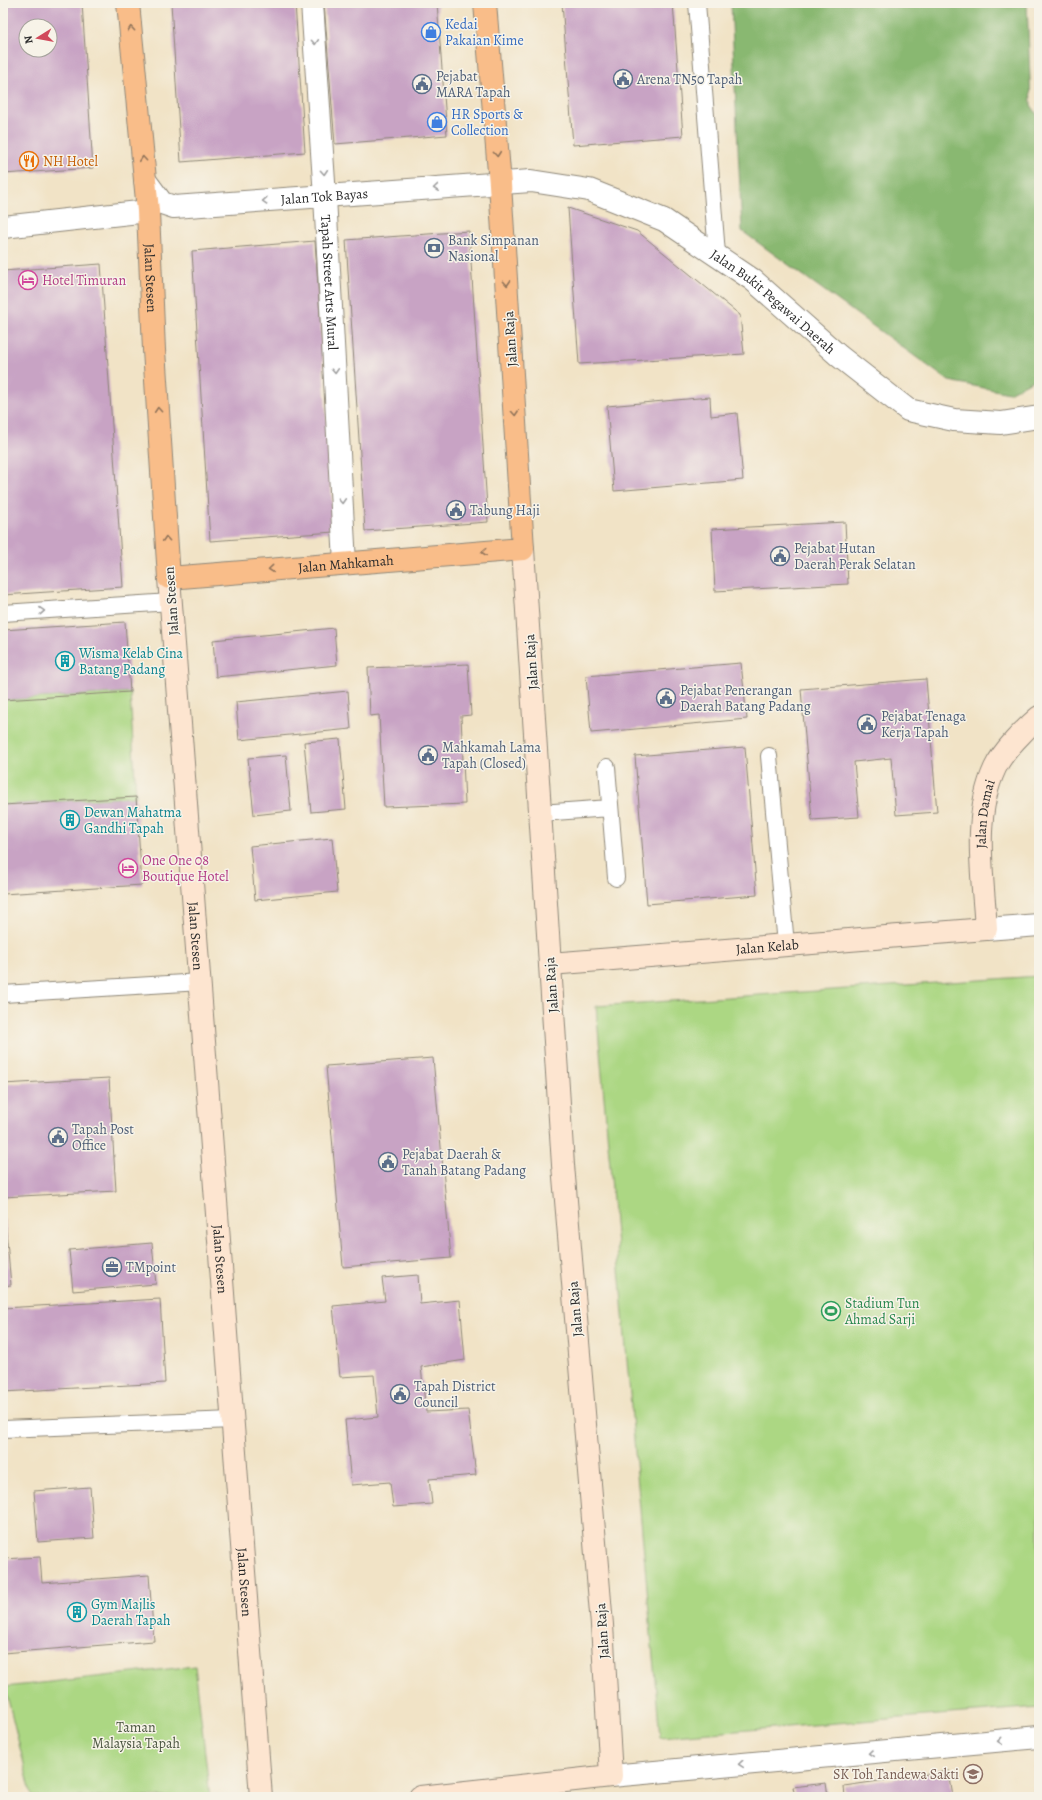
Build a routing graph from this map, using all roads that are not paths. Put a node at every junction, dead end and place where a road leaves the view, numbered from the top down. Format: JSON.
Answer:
{"nodes":[{"id":1,"x":128,"y":3,"type":"edge"},
{"id":2,"x":312,"y":3,"type":"edge"},
{"id":3,"x":485,"y":3,"type":"edge"},
{"id":4,"x":697,"y":3,"type":"edge"},
{"id":5,"x":145,"y":180,"type":"junction"},
{"id":6,"x":500,"y":184,"type":"junction"},
{"id":7,"x":475,"y":186,"type":"joint"},
{"id":8,"x":325,"y":197,"type":"junction"},
{"id":9,"x":148,"y":211,"type":"junction"},
{"id":10,"x":3,"y":228,"type":"edge"},
{"id":11,"x":717,"y":254,"type":"junction"},
{"id":12,"x":1039,"y":417,"type":"edge"},
{"id":13,"x":523,"y":549,"type":"junction"},
{"id":14,"x":345,"y":563,"type":"junction"},
{"id":15,"x":169,"y":578,"type":"junction"},
{"id":16,"x":171,"y":602,"type":"junction"},
{"id":17,"x":3,"y":613,"type":"edge"},
{"id":18,"x":1039,"y":718,"type":"edge"},
{"id":19,"x":768,"y":756,"type":"dead end"},
{"id":20,"x":607,"y":767,"type":"dead end"},
{"id":21,"x":610,"y":808,"type":"junction"},
{"id":22,"x":540,"y":813,"type":"junction"},
{"id":23,"x":616,"y":878,"type":"dead end"},
{"id":24,"x":1039,"y":925,"type":"edge"},
{"id":25,"x":986,"y":929,"type":"junction"},
{"id":26,"x":786,"y":945,"type":"junction"},
{"id":27,"x":550,"y":964,"type":"junction"},
{"id":28,"x":201,"y":982,"type":"junction"},
{"id":29,"x":3,"y":994,"type":"edge"},
{"id":30,"x":233,"y":1420,"type":"junction"},
{"id":31,"x":3,"y":1429,"type":"edge"},
{"id":32,"x":1039,"y":1737,"type":"edge"},
{"id":33,"x":611,"y":1776,"type":"junction"},
{"id":34,"x":261,"y":1797,"type":"edge"},
{"id":35,"x":420,"y":1797,"type":"edge"}],
"edges":[{"from":5,"to":1,"type":"highway","name":"Jalan Stesen","one_way":true},
{"from":2,"to":8,"type":"street","name":"Tapah Street Arts Mural","one_way":true},
{"from":3,"to":6,"type":"highway","name":"Jalan Raja","one_way":true},
{"from":4,"to":11,"type":"lane"},
{"from":8,"to":5,"type":"street","name":"Jalan Tok Bayas","one_way":true},
{"from":5,"to":9,"type":"highway","name":"Jalan Stesen"},
{"from":6,"to":7,"type":"street","name":"Jalan Bukit Pegawai Daerah"},
{"from":6,"to":11,"type":"street","name":"Jalan Bukit Pegawai Daerah"},
{"from":6,"to":13,"type":"highway","name":"Jalan Raja","one_way":true},
{"from":7,"to":8,"type":"street","name":"Jalan Tok Bayas","one_way":true},
{"from":8,"to":14,"type":"street","name":"Tapah Street Arts Mural","one_way":true},
{"from":9,"to":10,"type":"street"},
{"from":15,"to":9,"type":"highway","name":"Jalan Stesen","one_way":true},
{"from":11,"to":12,"type":"street","name":"Jalan Bukit Pegawai Daerah"},
{"from":13,"to":14,"type":"highway","name":"Jalan Mahkamah","one_way":true},
{"from":13,"to":22,"type":"street","name":"Jalan Raja"},
{"from":14,"to":15,"type":"highway","name":"Jalan Mahkamah","one_way":true},
{"from":15,"to":16,"type":"street","name":"Jalan Stesen"},
{"from":17,"to":16,"type":"lane","one_way":true},
{"from":16,"to":28,"type":"street","name":"Jalan Stesen"},
{"from":18,"to":25,"type":"street","name":"Jalan Damai"},
{"from":19,"to":26,"type":"lane"},
{"from":20,"to":21,"type":"lane"},
{"from":21,"to":22,"type":"lane"},
{"from":21,"to":23,"type":"lane"},
{"from":22,"to":27,"type":"street","name":"Jalan Raja"},
{"from":24,"to":25,"type":"street"},
{"from":25,"to":26,"type":"street","name":"Jalan Kelab"},
{"from":26,"to":27,"type":"street","name":"Jalan Kelab"},
{"from":27,"to":33,"type":"street","name":"Jalan Raja"},
{"from":28,"to":29,"type":"lane"},
{"from":28,"to":30,"type":"street","name":"Jalan Stesen"},
{"from":30,"to":31,"type":"lane"},
{"from":30,"to":34,"type":"street","name":"Jalan Stesen"},
{"from":32,"to":33,"type":"street","one_way":true},
{"from":33,"to":35,"type":"street"}]}
